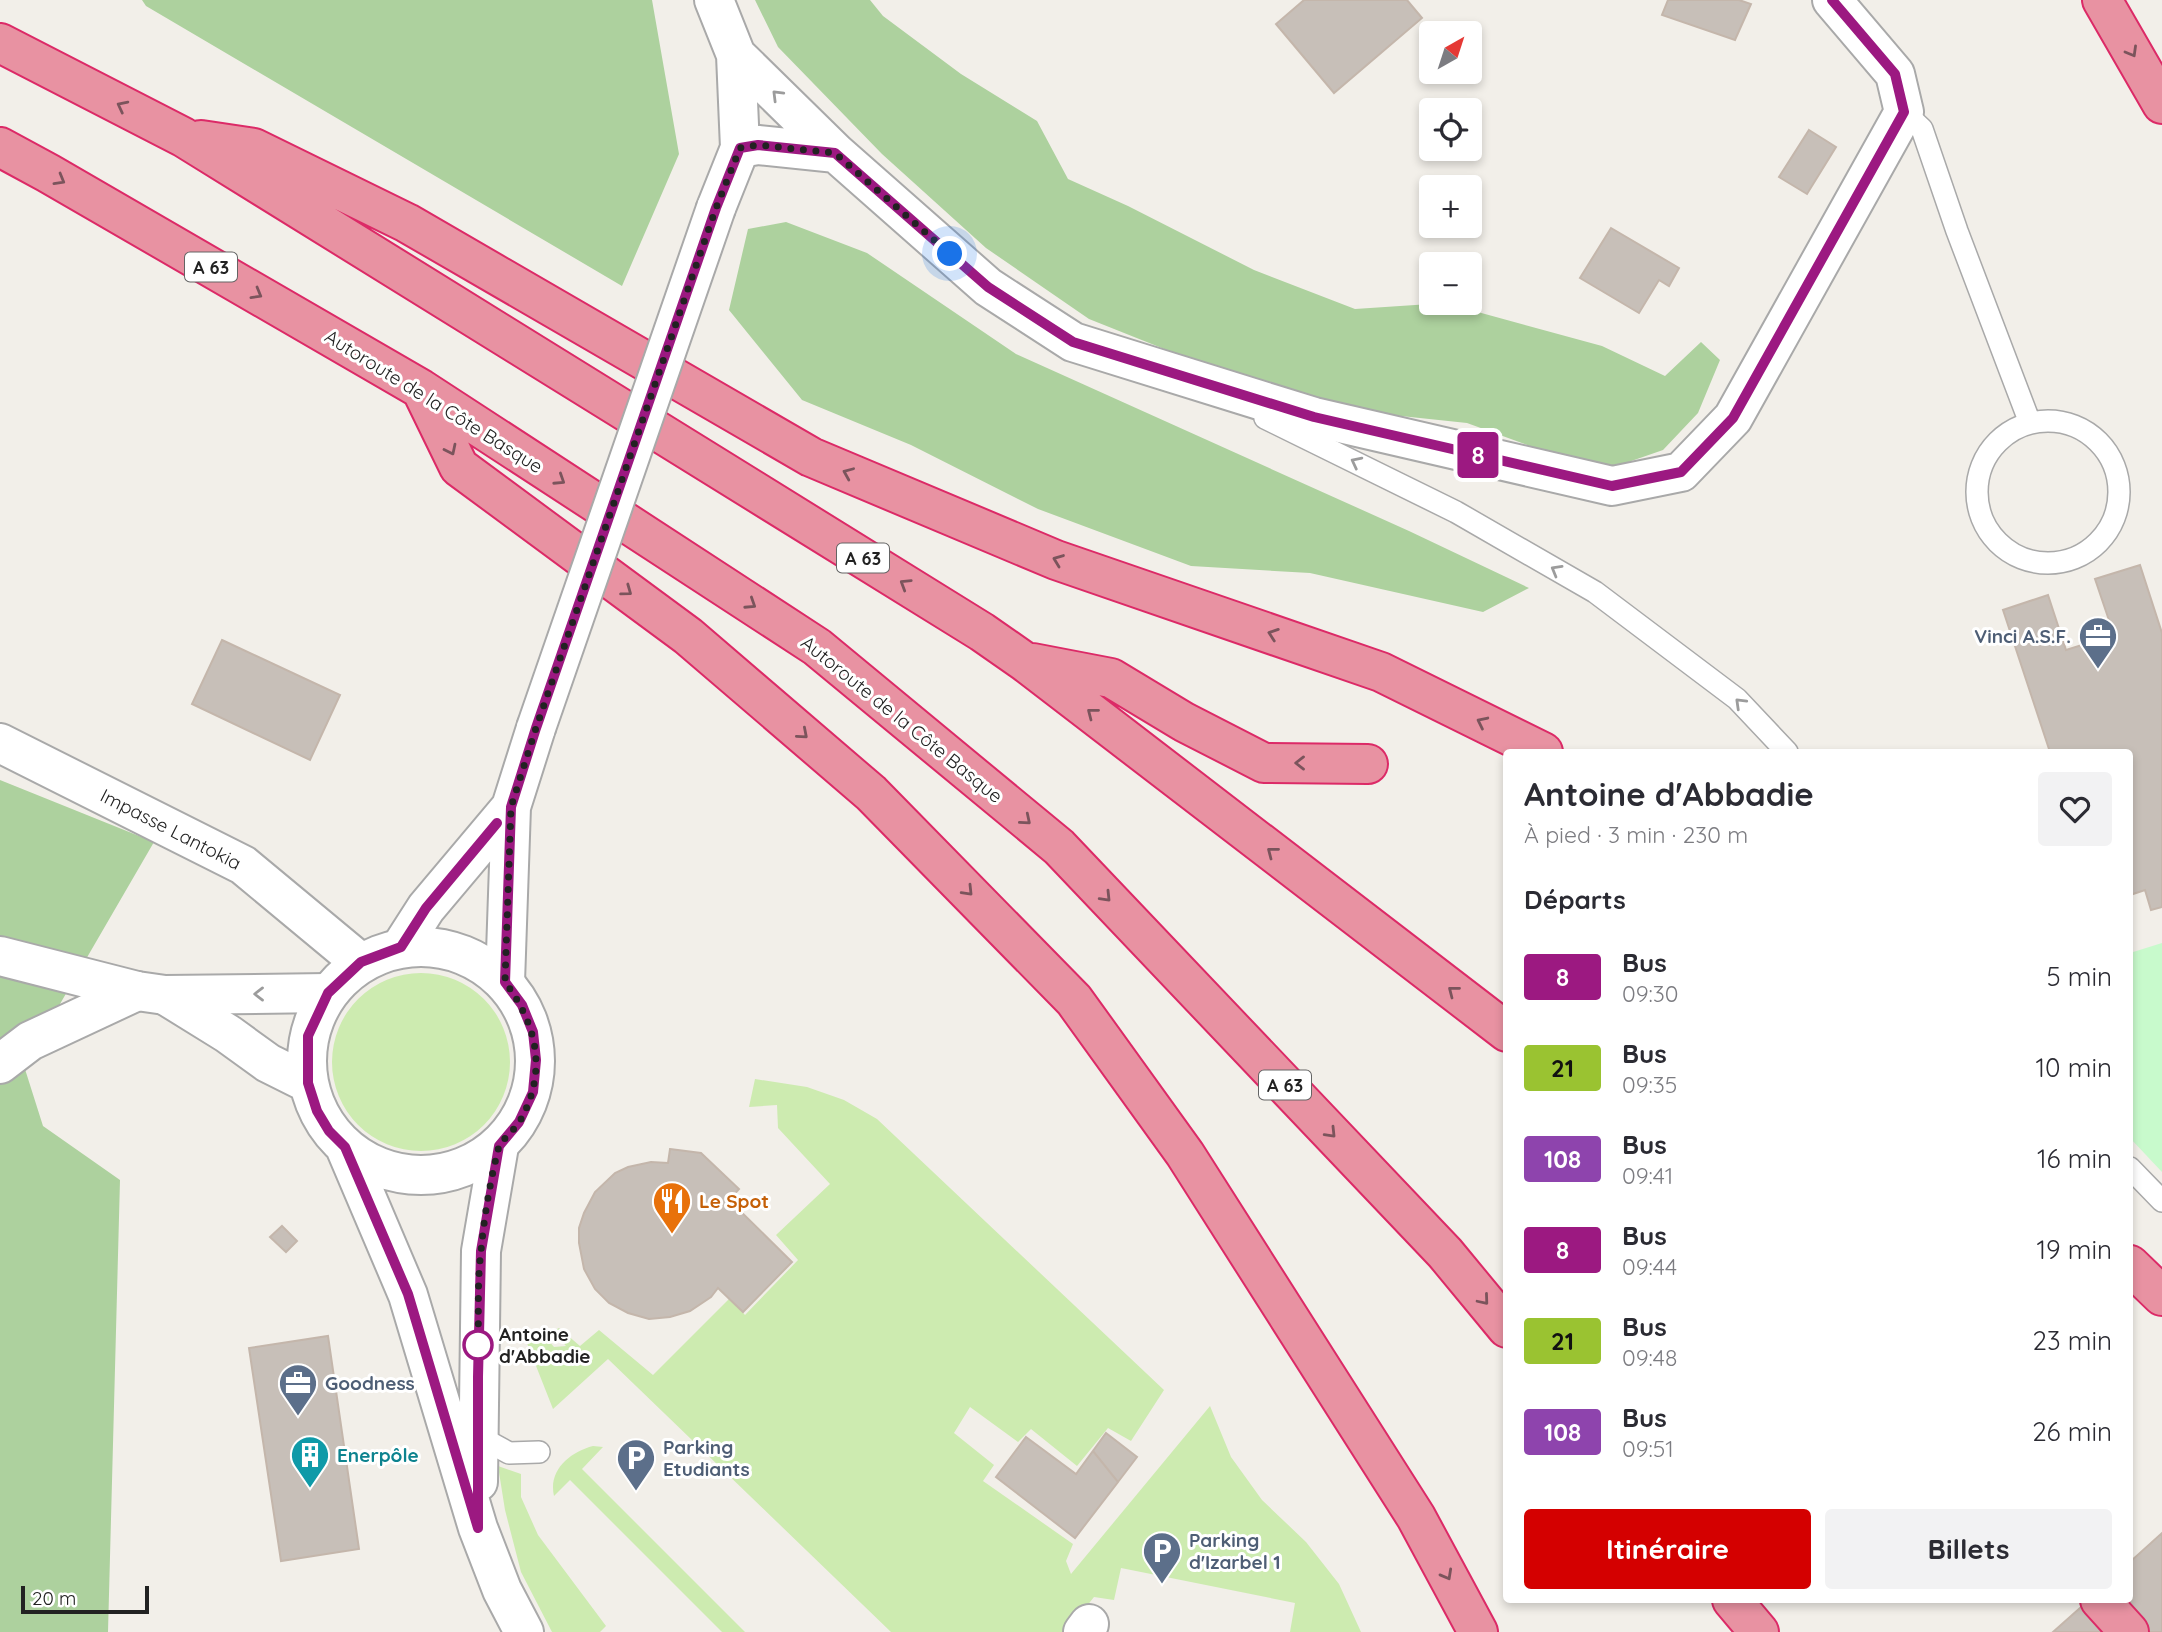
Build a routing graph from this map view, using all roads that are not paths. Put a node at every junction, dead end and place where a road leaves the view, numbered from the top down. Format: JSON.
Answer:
{"nodes":[{"id":1,"x":714,"y":0,"type":"edge"},
{"id":2,"x":1832,"y":0,"type":"edge"},
{"id":3,"x":2102,"y":0,"type":"edge"},
{"id":4,"x":0,"y":43,"type":"edge"},
{"id":5,"x":736,"y":55,"type":"junction"},
{"id":6,"x":2162,"y":104,"type":"edge"},
{"id":7,"x":1904,"y":112,"type":"junction"},
{"id":8,"x":183,"y":137,"type":"junction"},
{"id":9,"x":0,"y":147,"type":"edge"},
{"id":10,"x":740,"y":148,"type":"junction"},
{"id":11,"x":835,"y":153,"type":"junction"},
{"id":12,"x":1167,"y":372,"type":"junction"},
{"id":13,"x":421,"y":389,"type":"junction"},
{"id":14,"x":2030,"y":423,"type":"junction"},
{"id":15,"x":1026,"y":662,"type":"junction"},
{"id":16,"x":0,"y":743,"type":"edge"},
{"id":17,"x":1537,"y":749,"type":"edge"},
{"id":18,"x":1784,"y":749,"type":"edge"},
{"id":19,"x":1368,"y":764,"type":"dead end"},
{"id":20,"x":511,"y":807,"type":"junction"},
{"id":21,"x":401,"y":947,"type":"junction"},
{"id":22,"x":0,"y":956,"type":"edge"},
{"id":23,"x":361,"y":962,"type":"junction"},
{"id":24,"x":505,"y":982,"type":"junction"},
{"id":25,"x":151,"y":993,"type":"junction"},
{"id":26,"x":328,"y":993,"type":"junction"},
{"id":27,"x":1503,"y":1029,"type":"edge"},
{"id":28,"x":0,"y":1064,"type":"edge"},
{"id":29,"x":308,"y":1083,"type":"junction"},
{"id":30,"x":499,"y":1146,"type":"junction"},
{"id":31,"x":345,"y":1147,"type":"junction"},
{"id":32,"x":2133,"y":1171,"type":"edge"},
{"id":33,"x":2162,"y":1201,"type":"edge"},
{"id":34,"x":2133,"y":1268,"type":"edge"},
{"id":35,"x":2162,"y":1296,"type":"edge"},
{"id":36,"x":1503,"y":1323,"type":"edge"},
{"id":37,"x":478,"y":1436,"type":"junction"},
{"id":38,"x":539,"y":1452,"type":"dead end"},
{"id":39,"x":478,"y":1528,"type":"junction"},
{"id":40,"x":1735,"y":1603,"type":"edge"},
{"id":41,"x":2103,"y":1603,"type":"edge"},
{"id":42,"x":524,"y":1632,"type":"edge"},
{"id":43,"x":1478,"y":1632,"type":"edge"},
{"id":44,"x":1759,"y":1632,"type":"edge"},
{"id":45,"x":2129,"y":1632,"type":"edge"}],
"edges":[{"from":1,"to":5,"type":"street"},
{"from":2,"to":7,"type":"street"},
{"from":3,"to":6,"type":"highway","one_way":true},
{"from":8,"to":4,"type":"highway","number":"A 63","one_way":true},
{"from":5,"to":10,"type":"street"},
{"from":11,"to":5,"type":"street","one_way":true},
{"from":7,"to":12,"type":"street"},
{"from":7,"to":14,"type":"lane"},
{"from":15,"to":8,"type":"highway","number":"A 63","one_way":true},
{"from":17,"to":8,"type":"highway","one_way":true},
{"from":9,"to":13,"type":"highway","name":"Autoroute de la Côte Basque","number":"A 63","one_way":true},
{"from":10,"to":11,"type":"street"},
{"from":10,"to":20,"type":"street","bridge":true},
{"from":11,"to":12,"type":"street"},
{"from":18,"to":12,"type":"lane","one_way":true},
{"from":13,"to":36,"type":"highway","name":"Autoroute de la Côte Basque","number":"A 63","one_way":true},
{"from":13,"to":43,"type":"highway","one_way":true},
{"from":14,"to":14,"type":"lane"},
{"from":19,"to":15,"type":"highway","one_way":true},
{"from":27,"to":15,"type":"highway","number":"A 63","one_way":true},
{"from":16,"to":23,"type":"street","name":"Impasse Lantokia"},
{"from":20,"to":21,"type":"street"},
{"from":20,"to":24,"type":"street"},
{"from":21,"to":23,"type":"street"},
{"from":21,"to":24,"type":"street"},
{"from":22,"to":25,"type":"street"},
{"from":23,"to":26,"type":"street"},
{"from":24,"to":30,"type":"street"},
{"from":26,"to":25,"type":"street","one_way":true},
{"from":25,"to":28,"type":"street"},
{"from":25,"to":29,"type":"street"},
{"from":26,"to":29,"type":"street"},
{"from":29,"to":31,"type":"street"},
{"from":30,"to":31,"type":"street"},
{"from":30,"to":37,"type":"street"},
{"from":31,"to":39,"type":"street"},
{"from":32,"to":33,"type":"lane"},
{"from":34,"to":35,"type":"highway"},
{"from":37,"to":38,"type":"lane"},
{"from":37,"to":39,"type":"street"},
{"from":39,"to":42,"type":"street"},
{"from":40,"to":44,"type":"highway"},
{"from":41,"to":45,"type":"highway"}]}
